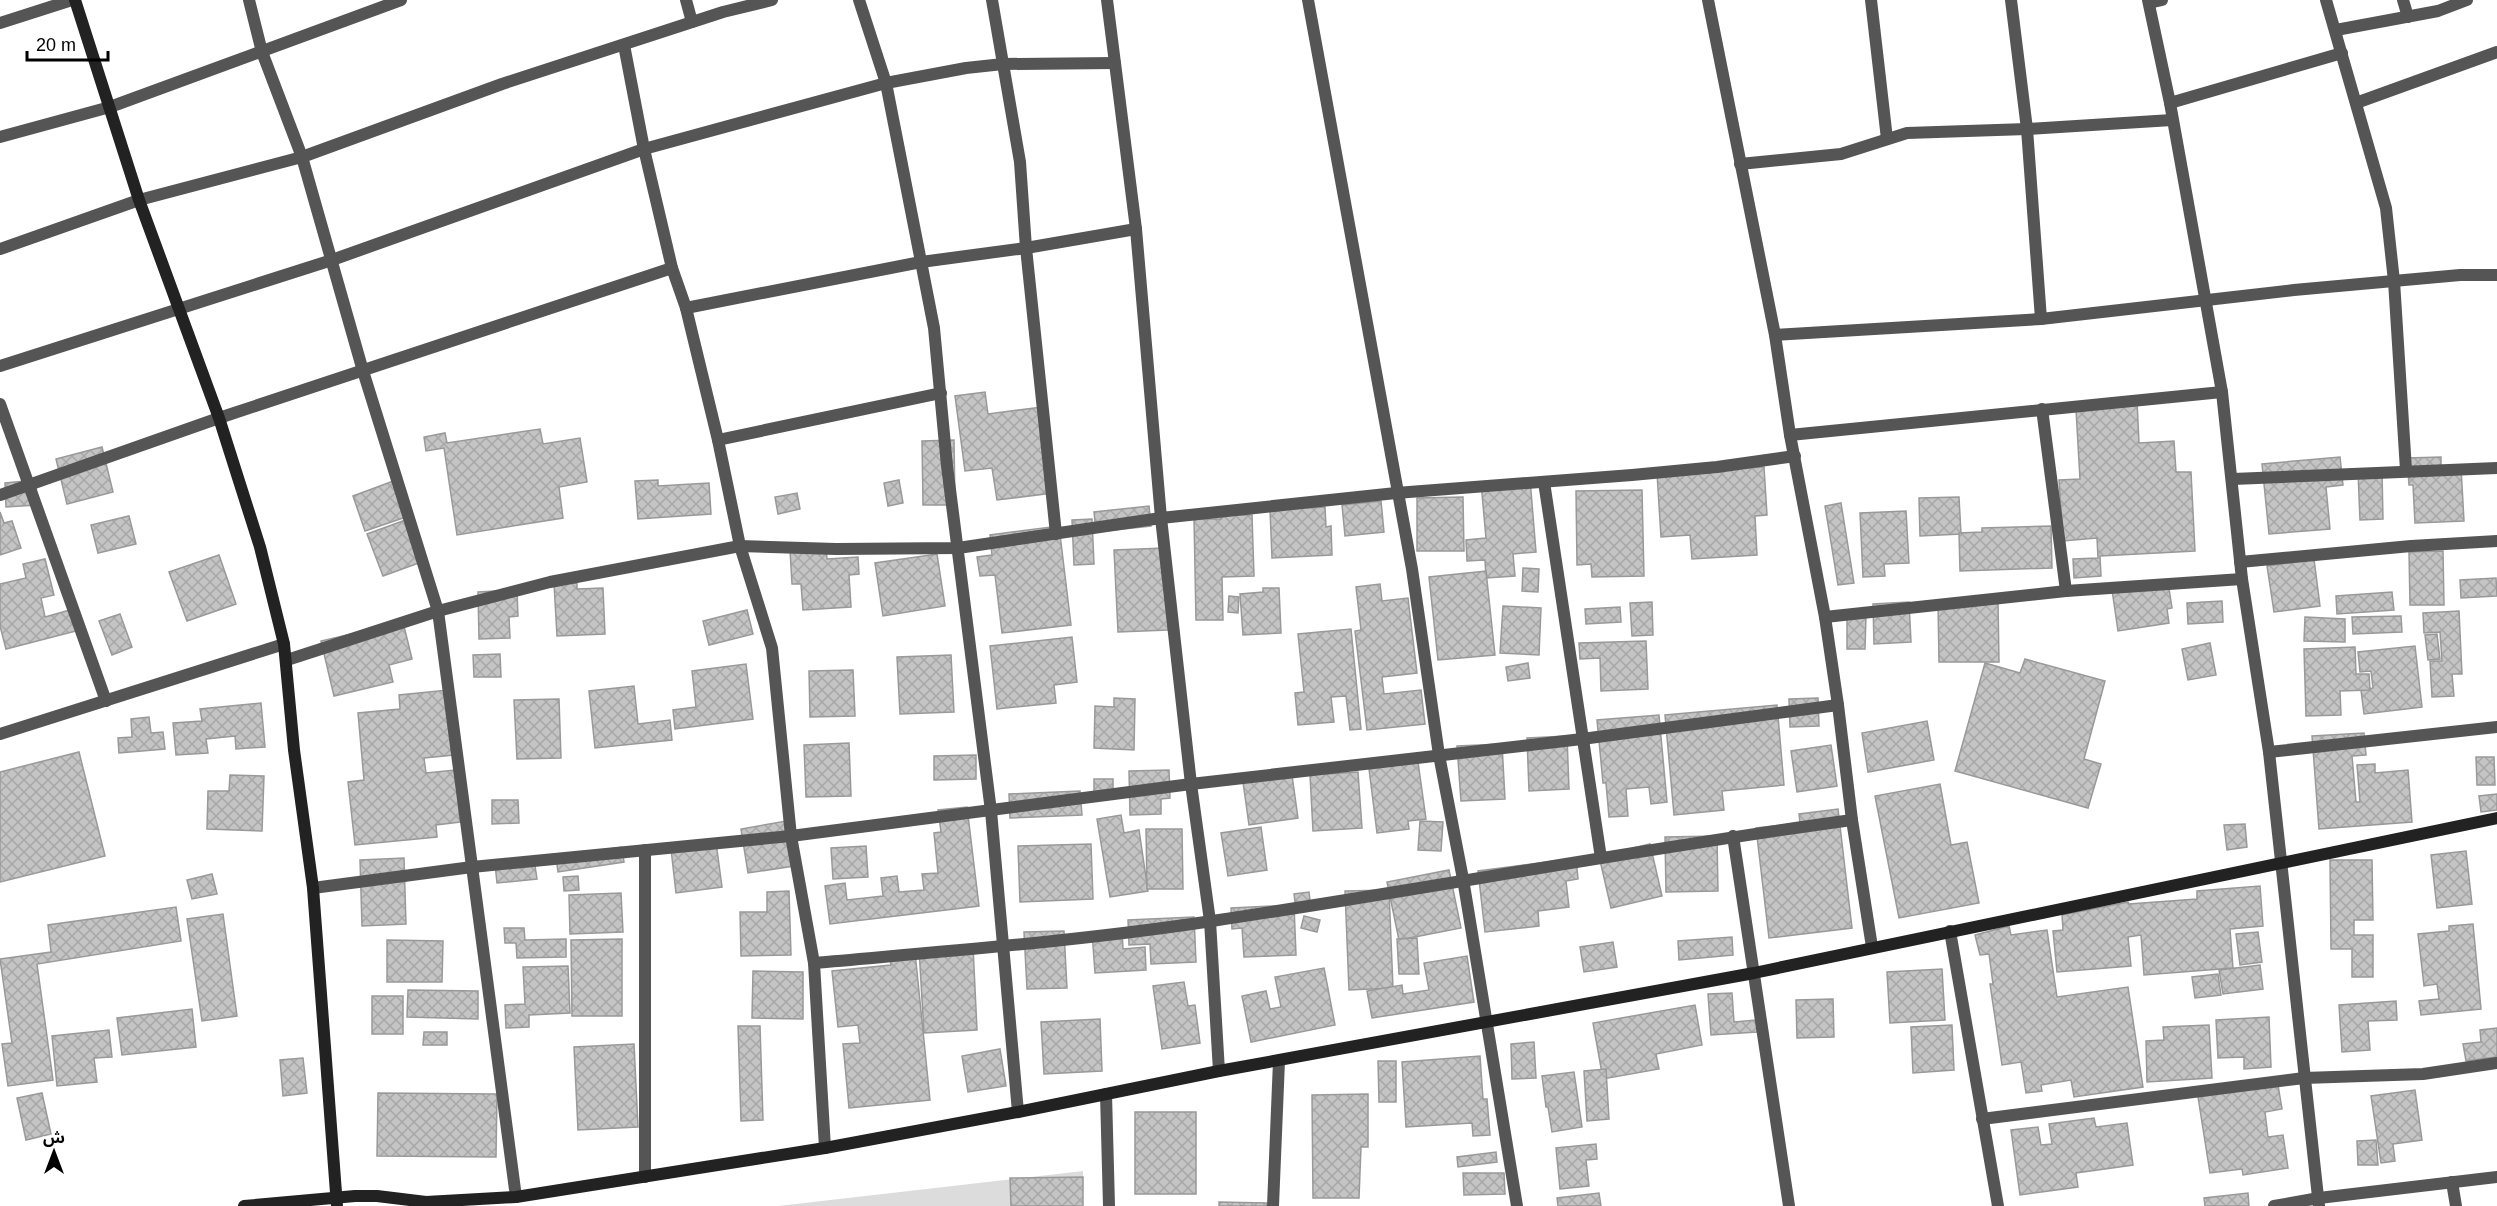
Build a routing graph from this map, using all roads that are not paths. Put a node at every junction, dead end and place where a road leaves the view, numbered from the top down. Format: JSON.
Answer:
{"nodes":[{"id":1,"x":74,"y":0,"type":"edge"},
{"id":2,"x":249,"y":0,"type":"edge"},
{"id":3,"x":400,"y":0,"type":"edge"},
{"id":4,"x":686,"y":0,"type":"edge"},
{"id":5,"x":772,"y":0,"type":"edge"},
{"id":6,"x":859,"y":0,"type":"edge"},
{"id":7,"x":992,"y":0,"type":"edge"},
{"id":8,"x":1107,"y":0,"type":"edge"},
{"id":9,"x":1308,"y":0,"type":"edge"},
{"id":10,"x":1708,"y":0,"type":"edge"},
{"id":11,"x":1871,"y":0,"type":"edge"},
{"id":12,"x":2011,"y":0,"type":"edge"},
{"id":13,"x":2162,"y":0,"type":"edge"},
{"id":14,"x":2326,"y":0,"type":"edge"},
{"id":15,"x":2403,"y":0,"type":"edge"},
{"id":16,"x":2467,"y":0,"type":"edge"},
{"id":17,"x":2149,"y":2,"type":"edge"},
{"id":18,"x":2408,"y":17,"type":"junction"},
{"id":19,"x":692,"y":22,"type":"junction"},
{"id":20,"x":0,"y":23,"type":"edge"},
{"id":21,"x":2336,"y":30,"type":"junction"},
{"id":22,"x":624,"y":45,"type":"junction"},
{"id":23,"x":262,"y":52,"type":"junction"},
{"id":24,"x":2497,"y":52,"type":"edge"},
{"id":25,"x":2342,"y":53,"type":"junction"},
{"id":26,"x":1115,"y":63,"type":"junction"},
{"id":27,"x":1003,"y":64,"type":"junction"},
{"id":28,"x":886,"y":83,"type":"junction"},
{"id":29,"x":2170,"y":103,"type":"junction"},
{"id":30,"x":2356,"y":104,"type":"junction"},
{"id":31,"x":110,"y":106,"type":"junction"},
{"id":32,"x":2172,"y":120,"type":"junction"},
{"id":33,"x":2027,"y":129,"type":"junction"},
{"id":34,"x":0,"y":137,"type":"edge"},
{"id":35,"x":1887,"y":139,"type":"junction"},
{"id":36,"x":644,"y":148,"type":"junction"},
{"id":37,"x":302,"y":157,"type":"junction"},
{"id":38,"x":1740,"y":164,"type":"junction"},
{"id":39,"x":139,"y":200,"type":"junction"},
{"id":40,"x":1136,"y":229,"type":"junction"},
{"id":41,"x":1026,"y":248,"type":"junction"},
{"id":42,"x":0,"y":249,"type":"edge"},
{"id":43,"x":332,"y":260,"type":"junction"},
{"id":44,"x":921,"y":262,"type":"junction"},
{"id":45,"x":672,"y":268,"type":"junction"},
{"id":46,"x":2497,"y":275,"type":"edge"},
{"id":47,"x":2394,"y":281,"type":"junction"},
{"id":48,"x":2205,"y":301,"type":"junction"},
{"id":49,"x":686,"y":308,"type":"junction"},
{"id":50,"x":178,"y":310,"type":"junction"},
{"id":51,"x":2041,"y":318,"type":"junction"},
{"id":52,"x":1775,"y":335,"type":"junction"},
{"id":53,"x":0,"y":366,"type":"edge"},
{"id":54,"x":363,"y":371,"type":"junction"},
{"id":55,"x":2222,"y":392,"type":"junction"},
{"id":56,"x":941,"y":393,"type":"junction"},
{"id":57,"x":0,"y":404,"type":"edge"},
{"id":58,"x":2042,"y":409,"type":"junction"},
{"id":59,"x":219,"y":418,"type":"junction"},
{"id":60,"x":1790,"y":435,"type":"junction"},
{"id":61,"x":718,"y":440,"type":"junction"},
{"id":62,"x":1795,"y":456,"type":"junction"},
{"id":63,"x":2497,"y":468,"type":"edge"},
{"id":64,"x":2406,"y":470,"type":"junction"},
{"id":65,"x":2233,"y":479,"type":"junction"},
{"id":66,"x":1544,"y":482,"type":"junction"},
{"id":67,"x":30,"y":486,"type":"junction"},
{"id":68,"x":1396,"y":493,"type":"junction"},
{"id":69,"x":0,"y":495,"type":"edge"},
{"id":70,"x":1161,"y":518,"type":"junction"},
{"id":71,"x":1056,"y":534,"type":"junction"},
{"id":72,"x":2497,"y":541,"type":"edge"},
{"id":73,"x":740,"y":546,"type":"junction"},
{"id":74,"x":958,"y":548,"type":"junction"},
{"id":75,"x":2240,"y":562,"type":"junction"},
{"id":76,"x":2242,"y":579,"type":"junction"},
{"id":77,"x":2066,"y":591,"type":"junction"},
{"id":78,"x":438,"y":611,"type":"junction"},
{"id":79,"x":1825,"y":617,"type":"junction"},
{"id":80,"x":284,"y":644,"type":"junction"},
{"id":81,"x":287,"y":660,"type":"junction"},
{"id":82,"x":106,"y":701,"type":"junction"},
{"id":83,"x":1838,"y":705,"type":"junction"},
{"id":84,"x":2497,"y":727,"type":"edge"},
{"id":85,"x":0,"y":734,"type":"edge"},
{"id":86,"x":1582,"y":739,"type":"junction"},
{"id":87,"x":2269,"y":752,"type":"junction"},
{"id":88,"x":1439,"y":755,"type":"junction"},
{"id":89,"x":1191,"y":784,"type":"junction"},
{"id":90,"x":991,"y":811,"type":"junction"},
{"id":91,"x":2497,"y":818,"type":"edge"},
{"id":92,"x":1852,"y":820,"type":"junction"},
{"id":93,"x":791,"y":836,"type":"junction"},
{"id":94,"x":1733,"y":836,"type":"junction"},
{"id":95,"x":645,"y":849,"type":"junction"},
{"id":96,"x":1601,"y":858,"type":"junction"},
{"id":97,"x":2281,"y":862,"type":"junction"},
{"id":98,"x":472,"y":867,"type":"junction"},
{"id":99,"x":1463,"y":879,"type":"junction"},
{"id":100,"x":313,"y":888,"type":"junction"},
{"id":101,"x":1210,"y":921,"type":"junction"},
{"id":102,"x":1950,"y":931,"type":"junction"},
{"id":103,"x":1002,"y":946,"type":"junction"},
{"id":104,"x":1872,"y":947,"type":"junction"},
{"id":105,"x":814,"y":963,"type":"junction"},
{"id":106,"x":1754,"y":973,"type":"junction"},
{"id":107,"x":1485,"y":1024,"type":"junction"},
{"id":108,"x":1279,"y":1060,"type":"junction"},
{"id":109,"x":2497,"y":1063,"type":"edge"},
{"id":110,"x":1219,"y":1071,"type":"junction"},
{"id":111,"x":2304,"y":1077,"type":"junction"},
{"id":112,"x":1106,"y":1094,"type":"junction"},
{"id":113,"x":1018,"y":1112,"type":"junction"},
{"id":114,"x":1982,"y":1119,"type":"junction"},
{"id":115,"x":825,"y":1148,"type":"junction"},
{"id":116,"x":2497,"y":1177,"type":"edge"},
{"id":117,"x":645,"y":1178,"type":"junction"},
{"id":118,"x":2452,"y":1182,"type":"junction"},
{"id":119,"x":516,"y":1197,"type":"junction"},
{"id":120,"x":336,"y":1201,"type":"edge"},
{"id":121,"x":2319,"y":1202,"type":"edge"},
{"id":122,"x":459,"y":1203,"type":"edge"},
{"id":123,"x":423,"y":1204,"type":"edge"},
{"id":124,"x":244,"y":1206,"type":"edge"},
{"id":125,"x":1109,"y":1206,"type":"edge"},
{"id":126,"x":1273,"y":1206,"type":"edge"},
{"id":127,"x":1517,"y":1206,"type":"edge"},
{"id":128,"x":1789,"y":1206,"type":"edge"},
{"id":129,"x":1998,"y":1206,"type":"edge"},
{"id":130,"x":2274,"y":1206,"type":"edge"},
{"id":131,"x":2457,"y":1206,"type":"edge"}],
"edges":[{"from":1,"to":20,"type":"street"},
{"from":1,"to":31,"type":"main road"},
{"from":2,"to":23,"type":"street"},
{"from":3,"to":23,"type":"street"},
{"from":4,"to":19,"type":"street"},
{"from":5,"to":19,"type":"street"},
{"from":6,"to":28,"type":"street"},
{"from":7,"to":27,"type":"street"},
{"from":8,"to":26,"type":"street"},
{"from":9,"to":68,"type":"street"},
{"from":10,"to":38,"type":"street"},
{"from":11,"to":35,"type":"street"},
{"from":12,"to":33,"type":"street"},
{"from":13,"to":17,"type":"street"},
{"from":14,"to":21,"type":"street"},
{"from":15,"to":18,"type":"street"},
{"from":16,"to":18,"type":"street"},
{"from":17,"to":29,"type":"street"},
{"from":18,"to":21,"type":"street"},
{"from":19,"to":22,"type":"street"},
{"from":21,"to":25,"type":"street"},
{"from":22,"to":36,"type":"street"},
{"from":22,"to":37,"type":"street"},
{"from":23,"to":31,"type":"street"},
{"from":23,"to":37,"type":"street"},
{"from":24,"to":30,"type":"street"},
{"from":25,"to":29,"type":"street"},
{"from":25,"to":30,"type":"street"},
{"from":26,"to":27,"type":"street"},
{"from":26,"to":40,"type":"street"},
{"from":27,"to":28,"type":"street"},
{"from":27,"to":41,"type":"street"},
{"from":28,"to":36,"type":"street"},
{"from":28,"to":44,"type":"street"},
{"from":29,"to":32,"type":"street"},
{"from":30,"to":47,"type":"street"},
{"from":31,"to":34,"type":"street"},
{"from":31,"to":39,"type":"main road"},
{"from":32,"to":33,"type":"street"},
{"from":32,"to":48,"type":"street"},
{"from":33,"to":35,"type":"street"},
{"from":33,"to":51,"type":"street"},
{"from":35,"to":38,"type":"street"},
{"from":36,"to":43,"type":"street"},
{"from":36,"to":45,"type":"street"},
{"from":37,"to":39,"type":"street"},
{"from":37,"to":43,"type":"street"},
{"from":38,"to":52,"type":"street"},
{"from":39,"to":42,"type":"street"},
{"from":39,"to":50,"type":"main road"},
{"from":40,"to":41,"type":"street"},
{"from":40,"to":70,"type":"street"},
{"from":41,"to":44,"type":"street"},
{"from":41,"to":71,"type":"street"},
{"from":43,"to":50,"type":"street"},
{"from":43,"to":54,"type":"street"},
{"from":44,"to":49,"type":"street"},
{"from":44,"to":56,"type":"street"},
{"from":45,"to":49,"type":"street"},
{"from":45,"to":54,"type":"street"},
{"from":46,"to":47,"type":"street"},
{"from":47,"to":48,"type":"street"},
{"from":47,"to":64,"type":"street"},
{"from":48,"to":51,"type":"street"},
{"from":48,"to":55,"type":"street"},
{"from":49,"to":61,"type":"street"},
{"from":50,"to":53,"type":"street"},
{"from":50,"to":59,"type":"main road"},
{"from":51,"to":52,"type":"street"},
{"from":52,"to":60,"type":"street"},
{"from":54,"to":59,"type":"street"},
{"from":54,"to":78,"type":"street"},
{"from":55,"to":58,"type":"street"},
{"from":55,"to":65,"type":"street"},
{"from":56,"to":61,"type":"street"},
{"from":56,"to":74,"type":"street"},
{"from":57,"to":67,"type":"street"},
{"from":58,"to":60,"type":"street"},
{"from":58,"to":77,"type":"street"},
{"from":59,"to":67,"type":"street"},
{"from":59,"to":80,"type":"main road"},
{"from":60,"to":62,"type":"street"},
{"from":61,"to":73,"type":"street"},
{"from":62,"to":66,"type":"street"},
{"from":62,"to":79,"type":"street"},
{"from":63,"to":64,"type":"street"},
{"from":64,"to":65,"type":"street"},
{"from":65,"to":75,"type":"street"},
{"from":66,"to":68,"type":"street"},
{"from":66,"to":86,"type":"street"},
{"from":67,"to":69,"type":"street"},
{"from":67,"to":82,"type":"street"},
{"from":68,"to":70,"type":"street"},
{"from":68,"to":88,"type":"street"},
{"from":70,"to":71,"type":"street"},
{"from":70,"to":89,"type":"street"},
{"from":71,"to":74,"type":"street"},
{"from":72,"to":75,"type":"street"},
{"from":73,"to":74,"type":"street"},
{"from":73,"to":78,"type":"street"},
{"from":73,"to":93,"type":"street"},
{"from":74,"to":90,"type":"street"},
{"from":75,"to":76,"type":"street"},
{"from":76,"to":77,"type":"street"},
{"from":76,"to":87,"type":"street"},
{"from":77,"to":79,"type":"street"},
{"from":78,"to":81,"type":"street"},
{"from":78,"to":98,"type":"street"},
{"from":79,"to":83,"type":"street"},
{"from":80,"to":81,"type":"main road"},
{"from":80,"to":82,"type":"street"},
{"from":81,"to":100,"type":"main road"},
{"from":82,"to":85,"type":"street"},
{"from":83,"to":86,"type":"street"},
{"from":83,"to":92,"type":"street"},
{"from":84,"to":87,"type":"street"},
{"from":86,"to":88,"type":"street"},
{"from":86,"to":96,"type":"street"},
{"from":87,"to":97,"type":"street"},
{"from":88,"to":89,"type":"street"},
{"from":88,"to":99,"type":"street"},
{"from":89,"to":90,"type":"street"},
{"from":89,"to":101,"type":"street"},
{"from":90,"to":93,"type":"street"},
{"from":90,"to":103,"type":"street"},
{"from":91,"to":97,"type":"main road"},
{"from":92,"to":94,"type":"street"},
{"from":92,"to":104,"type":"street"},
{"from":93,"to":95,"type":"street"},
{"from":93,"to":105,"type":"street"},
{"from":94,"to":96,"type":"street"},
{"from":94,"to":106,"type":"street"},
{"from":95,"to":98,"type":"street"},
{"from":95,"to":117,"type":"street"},
{"from":96,"to":99,"type":"street"},
{"from":97,"to":102,"type":"main road"},
{"from":97,"to":111,"type":"street"},
{"from":98,"to":100,"type":"street"},
{"from":98,"to":119,"type":"street"},
{"from":99,"to":101,"type":"street"},
{"from":99,"to":107,"type":"street"},
{"from":100,"to":120,"type":"main road"},
{"from":101,"to":103,"type":"street"},
{"from":101,"to":110,"type":"street"},
{"from":102,"to":104,"type":"main road"},
{"from":102,"to":114,"type":"street"},
{"from":103,"to":105,"type":"street"},
{"from":103,"to":113,"type":"street"},
{"from":104,"to":106,"type":"main road"},
{"from":105,"to":115,"type":"street"},
{"from":106,"to":107,"type":"main road"},
{"from":106,"to":128,"type":"street"},
{"from":107,"to":108,"type":"main road"},
{"from":107,"to":127,"type":"street"},
{"from":108,"to":110,"type":"main road"},
{"from":108,"to":126,"type":"street"},
{"from":109,"to":111,"type":"street"},
{"from":110,"to":112,"type":"main road"},
{"from":111,"to":114,"type":"street"},
{"from":111,"to":121,"type":"street"},
{"from":112,"to":113,"type":"main road"},
{"from":112,"to":125,"type":"street"},
{"from":113,"to":115,"type":"main road"},
{"from":114,"to":129,"type":"street"},
{"from":115,"to":117,"type":"main road"},
{"from":116,"to":118,"type":"street"},
{"from":117,"to":119,"type":"main road"},
{"from":118,"to":121,"type":"street"},
{"from":118,"to":131,"type":"street"},
{"from":119,"to":122,"type":"main road"},
{"from":120,"to":123,"type":"main road"},
{"from":120,"to":124,"type":"main road"},
{"from":121,"to":130,"type":"street"},
{"from":122,"to":123,"type":"main road"}]}
